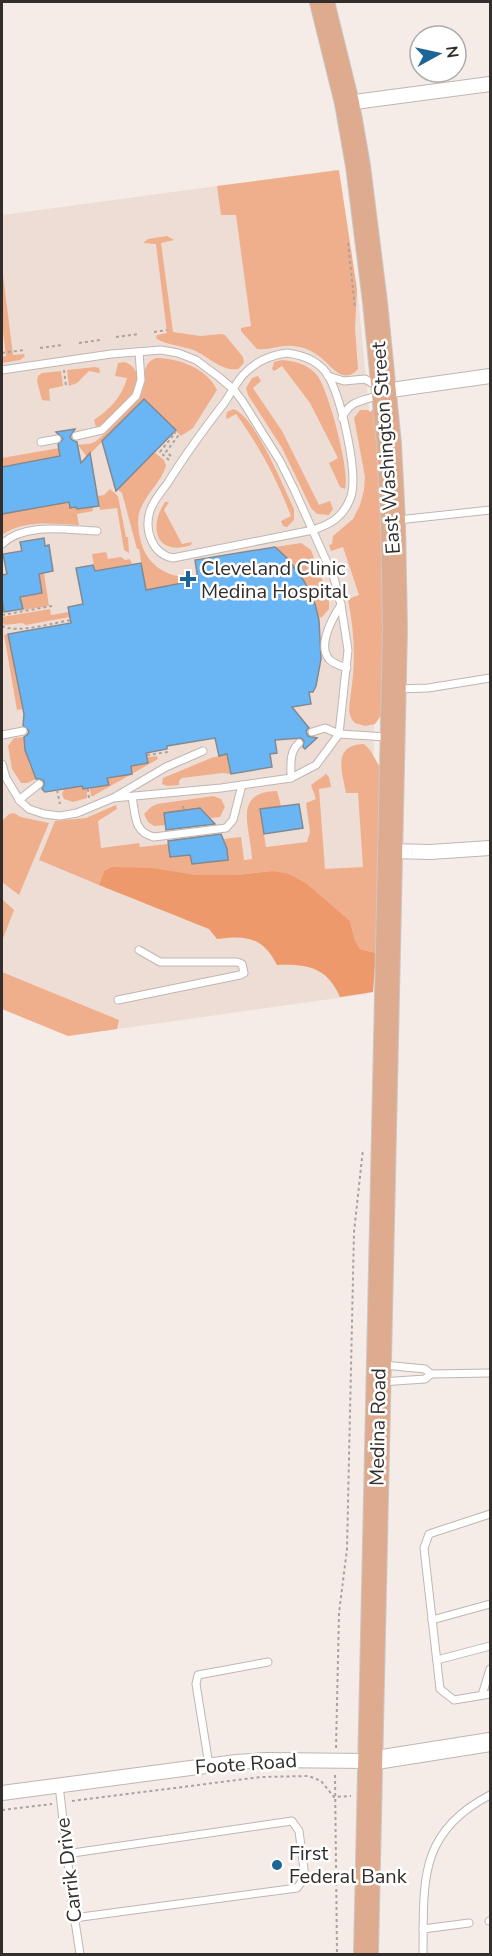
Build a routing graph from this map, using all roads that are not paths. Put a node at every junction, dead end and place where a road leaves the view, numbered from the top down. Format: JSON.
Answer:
{"nodes":[{"id":1,"x":322,"y":2,"type":"edge"},
{"id":2,"x":490,"y":84,"type":"edge"},
{"id":3,"x":347,"y":103,"type":"junction"},
{"id":4,"x":139,"y":352,"type":"junction"},
{"id":5,"x":2,"y":370,"type":"edge"},
{"id":6,"x":328,"y":376,"type":"junction"},
{"id":7,"x":490,"y":376,"type":"edge"},
{"id":8,"x":234,"y":390,"type":"junction"},
{"id":9,"x":384,"y":391,"type":"junction"},
{"id":10,"x":342,"y":418,"type":"junction"},
{"id":11,"x":76,"y":436,"type":"dead end"},
{"id":12,"x":57,"y":439,"type":"dead end"},
{"id":13,"x":41,"y":442,"type":"dead end"},
{"id":14,"x":490,"y":510,"type":"edge"},
{"id":15,"x":393,"y":521,"type":"junction"},
{"id":16,"x":313,"y":530,"type":"junction"},
{"id":17,"x":97,"y":531,"type":"dead end"},
{"id":18,"x":2,"y":544,"type":"edge"},
{"id":19,"x":341,"y":605,"type":"junction"},
{"id":20,"x":347,"y":668,"type":"junction"},
{"id":21,"x":490,"y":678,"type":"edge"},
{"id":22,"x":394,"y":689,"type":"junction"},
{"id":23,"x":23,"y":731,"type":"dead end"},
{"id":24,"x":312,"y":732,"type":"dead end"},
{"id":25,"x":339,"y":734,"type":"junction"},
{"id":26,"x":2,"y":735,"type":"edge"},
{"id":27,"x":393,"y":737,"type":"junction"},
{"id":28,"x":299,"y":743,"type":"dead end"},
{"id":29,"x":203,"y":751,"type":"dead end"},
{"id":30,"x":2,"y":764,"type":"edge"},
{"id":31,"x":291,"y":778,"type":"junction"},
{"id":32,"x":39,"y":784,"type":"dead end"},
{"id":33,"x":242,"y":785,"type":"junction"},
{"id":34,"x":132,"y":797,"type":"junction"},
{"id":35,"x":113,"y":798,"type":"junction"},
{"id":36,"x":19,"y":800,"type":"junction"},
{"id":37,"x":490,"y":848,"type":"edge"},
{"id":38,"x":390,"y":851,"type":"junction"},
{"id":39,"x":389,"y":900,"type":"joint"},
{"id":40,"x":139,"y":950,"type":"dead end"},
{"id":41,"x":118,"y":1000,"type":"dead end"},
{"id":42,"x":379,"y":1373,"type":"junction"},
{"id":43,"x":490,"y":1373,"type":"edge"},
{"id":44,"x":431,"y":1374,"type":"junction"},
{"id":45,"x":490,"y":1514,"type":"edge"},
{"id":46,"x":490,"y":1604,"type":"edge"},
{"id":47,"x":432,"y":1620,"type":"junction"},
{"id":48,"x":490,"y":1646,"type":"edge"},
{"id":49,"x":437,"y":1660,"type":"junction"},
{"id":50,"x":268,"y":1662,"type":"dead end"},
{"id":51,"x":490,"y":1669,"type":"edge"},
{"id":52,"x":487,"y":1695,"type":"edge"},
{"id":53,"x":490,"y":1742,"type":"edge"},
{"id":54,"x":370,"y":1761,"type":"junction"},
{"id":55,"x":209,"y":1765,"type":"junction"},
{"id":56,"x":59,"y":1785,"type":"junction"},
{"id":57,"x":2,"y":1792,"type":"edge"},
{"id":58,"x":490,"y":1796,"type":"edge"},
{"id":59,"x":66,"y":1854,"type":"junction"},
{"id":60,"x":74,"y":1918,"type":"junction"},
{"id":61,"x":469,"y":1923,"type":"dead end"},
{"id":62,"x":423,"y":1929,"type":"junction"},
{"id":63,"x":80,"y":1954,"type":"edge"},
{"id":64,"x":366,"y":1954,"type":"edge"},
{"id":65,"x":423,"y":1954,"type":"edge"}],
"edges":[{"from":1,"to":3,"type":"highway","name":"East Washington Street"},
{"from":2,"to":3,"type":"street"},
{"from":3,"to":9,"type":"highway","name":"East Washington Street"},
{"from":4,"to":5,"type":"lane"},
{"from":4,"to":8,"type":"lane"},
{"from":4,"to":11,"type":"lane"},
{"from":6,"to":8,"type":"lane"},
{"from":6,"to":9,"type":"lane"},
{"from":6,"to":10,"type":"lane"},
{"from":7,"to":9,"type":"street"},
{"from":8,"to":16,"type":"lane"},
{"from":8,"to":16,"type":"lane"},
{"from":9,"to":10,"type":"lane"},
{"from":9,"to":15,"type":"highway","name":"East Washington Street"},
{"from":10,"to":16,"type":"lane"},
{"from":12,"to":13,"type":"lane"},
{"from":14,"to":15,"type":"lane"},
{"from":15,"to":22,"type":"highway","name":"East Washington Street"},
{"from":16,"to":19,"type":"lane"},
{"from":17,"to":18,"type":"lane"},
{"from":19,"to":20,"type":"lane"},
{"from":19,"to":20,"type":"lane"},
{"from":20,"to":25,"type":"lane"},
{"from":21,"to":22,"type":"lane"},
{"from":22,"to":27,"type":"highway","name":"East Washington Street"},
{"from":23,"to":26,"type":"lane"},
{"from":24,"to":25,"type":"lane"},
{"from":25,"to":27,"type":"lane"},
{"from":25,"to":31,"type":"lane"},
{"from":27,"to":38,"type":"highway","name":"East Washington Street"},
{"from":28,"to":31,"type":"lane"},
{"from":29,"to":35,"type":"lane"},
{"from":30,"to":36,"type":"lane"},
{"from":31,"to":33,"type":"lane"},
{"from":32,"to":36,"type":"lane"},
{"from":33,"to":34,"type":"lane"},
{"from":33,"to":34,"type":"lane"},
{"from":34,"to":35,"type":"lane"},
{"from":35,"to":36,"type":"lane"},
{"from":37,"to":38,"type":"street"},
{"from":38,"to":39,"type":"highway","name":"East Washington Street"},
{"from":39,"to":42,"type":"highway","name":"Medina Road"},
{"from":40,"to":41,"type":"lane"},
{"from":42,"to":44,"type":"lane"},
{"from":42,"to":44,"type":"lane"},
{"from":42,"to":54,"type":"highway","name":"Medina Road"},
{"from":43,"to":44,"type":"lane"},
{"from":45,"to":47,"type":"lane"},
{"from":46,"to":47,"type":"lane"},
{"from":47,"to":49,"type":"lane"},
{"from":48,"to":49,"type":"lane"},
{"from":49,"to":52,"type":"lane"},
{"from":50,"to":55,"type":"lane"},
{"from":51,"to":52,"type":"lane"},
{"from":53,"to":54,"type":"street","name":"Foote Road"},
{"from":54,"to":55,"type":"street","name":"Foote Road"},
{"from":54,"to":64,"type":"highway","name":"Medina Road"},
{"from":55,"to":56,"type":"street","name":"Foote Road"},
{"from":56,"to":57,"type":"street","name":"Foote Road"},
{"from":56,"to":59,"type":"lane","name":"Carrik Drive"},
{"from":58,"to":62,"type":"lane"},
{"from":59,"to":60,"type":"lane","name":"Carrik Drive"},
{"from":59,"to":60,"type":"lane"},
{"from":60,"to":63,"type":"lane","name":"Carrik Drive"},
{"from":61,"to":62,"type":"lane"},
{"from":62,"to":65,"type":"lane"}]}
